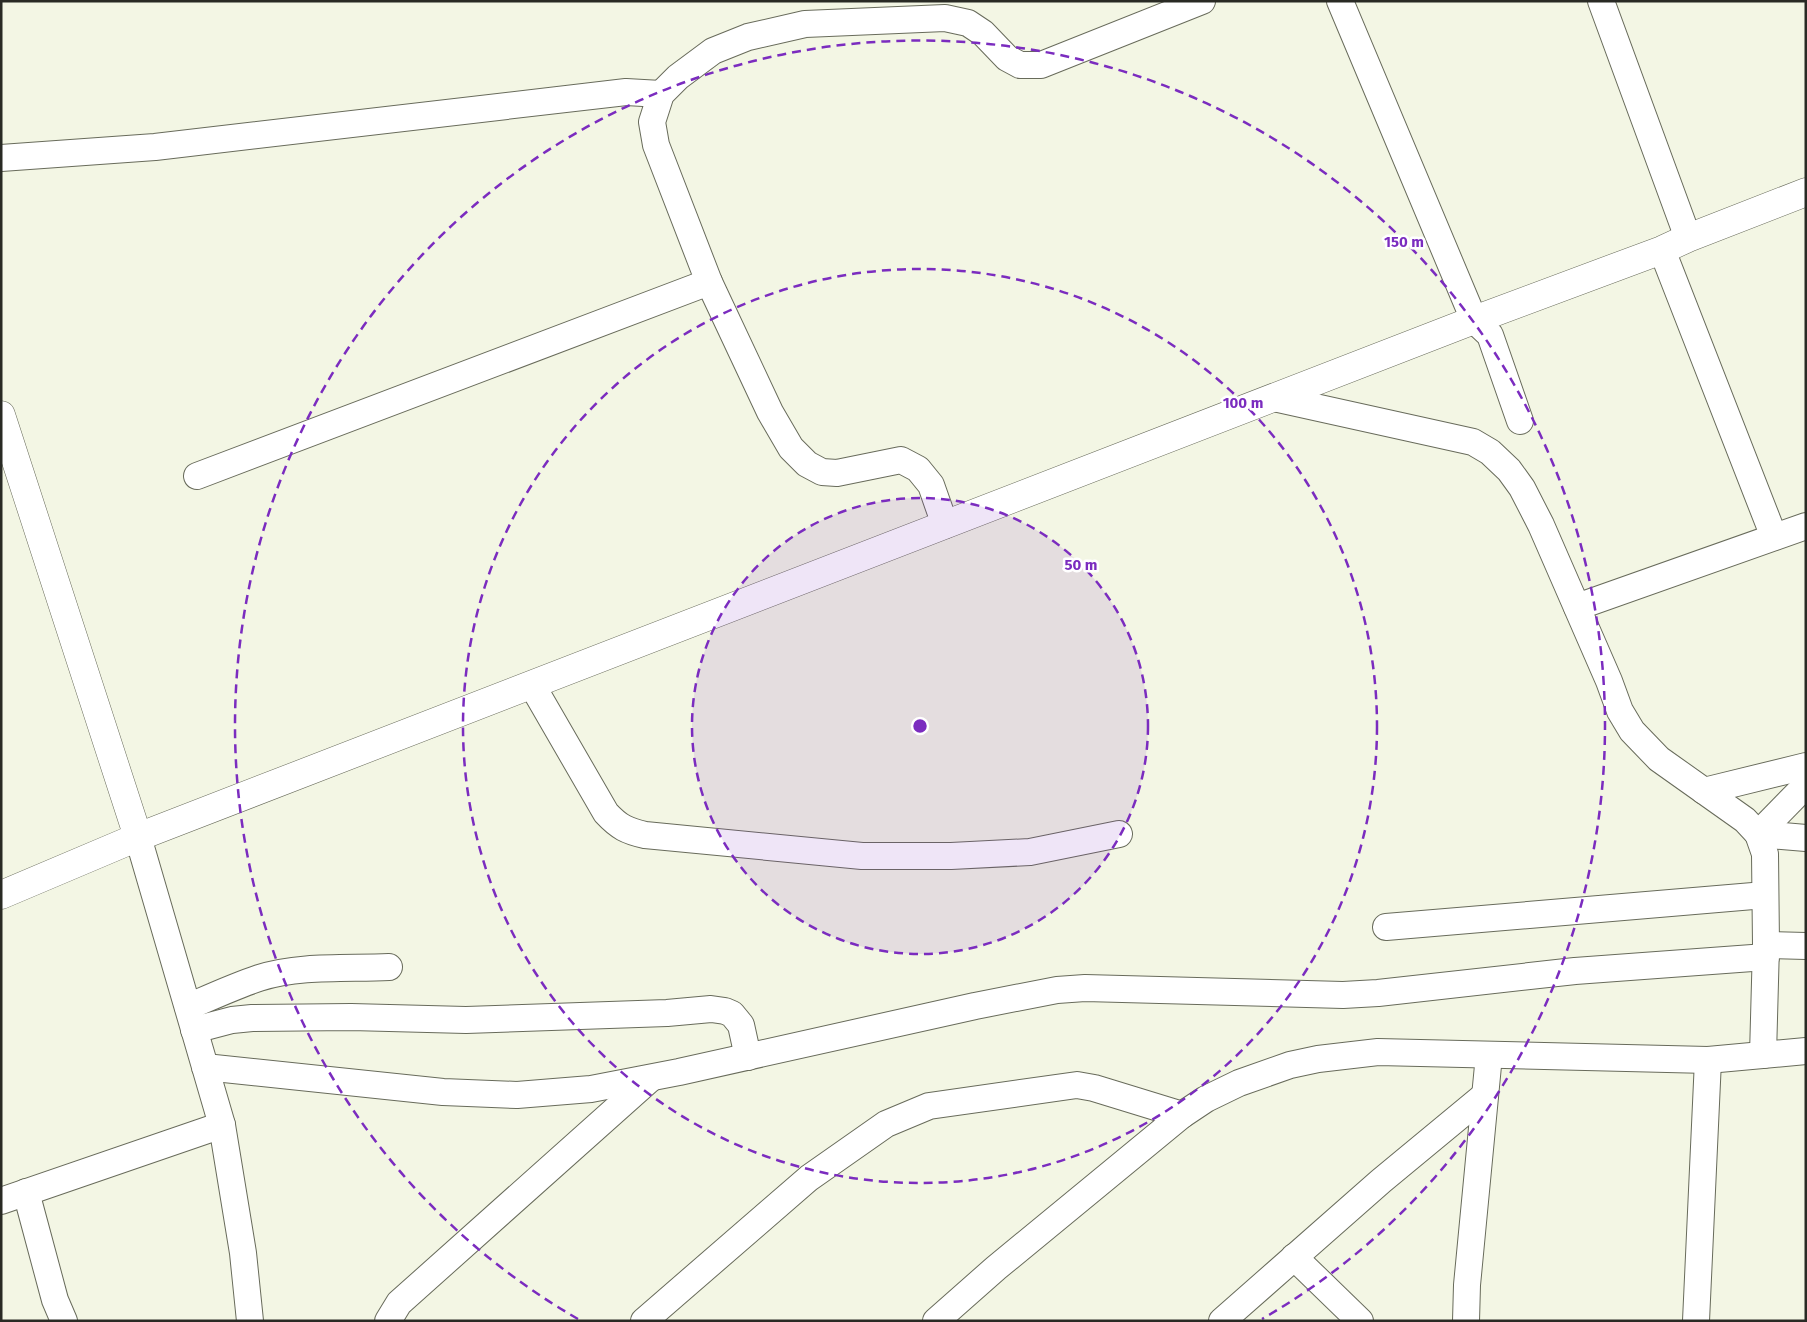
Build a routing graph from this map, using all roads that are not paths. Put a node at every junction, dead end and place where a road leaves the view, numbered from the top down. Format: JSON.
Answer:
{"nodes":[{"id":1,"x":1202,"y":1,"type":"edge"},
{"id":2,"x":1340,"y":1,"type":"edge"},
{"id":3,"x":1601,"y":1,"type":"edge"},
{"id":4,"x":661,"y":94,"type":"junction"},
{"id":5,"x":1,"y":158,"type":"edge"},
{"id":6,"x":1806,"y":192,"type":"edge"},
{"id":7,"x":1688,"y":238,"type":"junction"},
{"id":8,"x":1662,"y":250,"type":"junction"},
{"id":9,"x":708,"y":282,"type":"junction"},
{"id":10,"x":1474,"y":320,"type":"junction"},
{"id":11,"x":1274,"y":398,"type":"junction"},
{"id":12,"x":1,"y":415,"type":"edge"},
{"id":13,"x":1520,"y":421,"type":"dead end"},
{"id":14,"x":196,"y":476,"type":"dead end"},
{"id":15,"x":945,"y":526,"type":"junction"},
{"id":16,"x":1806,"y":526,"type":"edge"},
{"id":17,"x":1774,"y":537,"type":"junction"},
{"id":18,"x":1577,"y":607,"type":"junction"},
{"id":19,"x":532,"y":685,"type":"junction"},
{"id":20,"x":1806,"y":766,"type":"edge"},
{"id":21,"x":1806,"y":785,"type":"edge"},
{"id":22,"x":1704,"y":791,"type":"junction"},
{"id":23,"x":1119,"y":834,"type":"dead end"},
{"id":24,"x":1758,"y":834,"type":"junction"},
{"id":25,"x":138,"y":837,"type":"junction"},
{"id":26,"x":1806,"y":838,"type":"edge"},
{"id":27,"x":1765,"y":894,"type":"junction"},
{"id":28,"x":1,"y":896,"type":"edge"},
{"id":29,"x":1386,"y":927,"type":"dead end"},
{"id":30,"x":1806,"y":946,"type":"edge"},
{"id":31,"x":1766,"y":951,"type":"junction"},
{"id":32,"x":389,"y":967,"type":"dead end"},
{"id":33,"x":191,"y":1018,"type":"junction"},
{"id":34,"x":1806,"y":1051,"type":"edge"},
{"id":35,"x":1489,"y":1055,"type":"junction"},
{"id":36,"x":1763,"y":1055,"type":"junction"},
{"id":37,"x":748,"y":1057,"type":"junction"},
{"id":38,"x":1708,"y":1060,"type":"junction"},
{"id":39,"x":205,"y":1067,"type":"junction"},
{"id":40,"x":652,"y":1077,"type":"junction"},
{"id":41,"x":1485,"y":1095,"type":"junction"},
{"id":42,"x":1182,"y":1115,"type":"junction"},
{"id":43,"x":222,"y":1125,"type":"junction"},
{"id":44,"x":26,"y":1192,"type":"junction"},
{"id":45,"x":1,"y":1200,"type":"edge"},
{"id":46,"x":1294,"y":1258,"type":"junction"},
{"id":47,"x":1698,"y":1320,"type":"edge"},
{"id":48,"x":64,"y":1321,"type":"edge"},
{"id":49,"x":250,"y":1321,"type":"edge"},
{"id":50,"x":388,"y":1321,"type":"edge"},
{"id":51,"x":644,"y":1321,"type":"edge"},
{"id":52,"x":936,"y":1321,"type":"edge"},
{"id":53,"x":1222,"y":1321,"type":"edge"},
{"id":54,"x":1360,"y":1321,"type":"edge"},
{"id":55,"x":1466,"y":1321,"type":"edge"}],
"edges":[{"from":1,"to":4,"type":"street"},
{"from":2,"to":10,"type":"street"},
{"from":3,"to":7,"type":"street"},
{"from":4,"to":5,"type":"street"},
{"from":4,"to":9,"type":"street"},
{"from":6,"to":7,"type":"street"},
{"from":7,"to":8,"type":"street"},
{"from":8,"to":10,"type":"street"},
{"from":8,"to":17,"type":"street"},
{"from":9,"to":14,"type":"street"},
{"from":9,"to":15,"type":"street"},
{"from":10,"to":11,"type":"street"},
{"from":10,"to":13,"type":"street"},
{"from":11,"to":15,"type":"street"},
{"from":11,"to":18,"type":"street"},
{"from":12,"to":25,"type":"street"},
{"from":15,"to":19,"type":"street"},
{"from":16,"to":17,"type":"street"},
{"from":17,"to":18,"type":"street"},
{"from":18,"to":22,"type":"street"},
{"from":19,"to":23,"type":"street"},
{"from":19,"to":25,"type":"street"},
{"from":20,"to":22,"type":"street"},
{"from":21,"to":24,"type":"street"},
{"from":22,"to":24,"type":"street"},
{"from":24,"to":26,"type":"street"},
{"from":24,"to":27,"type":"street"},
{"from":25,"to":28,"type":"street"},
{"from":25,"to":33,"type":"street"},
{"from":27,"to":29,"type":"street"},
{"from":27,"to":31,"type":"street"},
{"from":30,"to":31,"type":"street"},
{"from":31,"to":36,"type":"street"},
{"from":31,"to":37,"type":"street"},
{"from":32,"to":33,"type":"street"},
{"from":33,"to":37,"type":"street"},
{"from":33,"to":39,"type":"street"},
{"from":34,"to":36,"type":"street"},
{"from":35,"to":38,"type":"street"},
{"from":35,"to":41,"type":"street"},
{"from":35,"to":42,"type":"street"},
{"from":36,"to":38,"type":"street"},
{"from":37,"to":40,"type":"street"},
{"from":38,"to":47,"type":"street"},
{"from":39,"to":40,"type":"street"},
{"from":39,"to":43,"type":"street"},
{"from":40,"to":50,"type":"street"},
{"from":41,"to":46,"type":"street"},
{"from":41,"to":55,"type":"street"},
{"from":42,"to":51,"type":"street"},
{"from":42,"to":52,"type":"street"},
{"from":43,"to":44,"type":"street"},
{"from":43,"to":49,"type":"street"},
{"from":44,"to":45,"type":"street"},
{"from":44,"to":48,"type":"street"},
{"from":46,"to":53,"type":"street"},
{"from":46,"to":54,"type":"street"}]}
